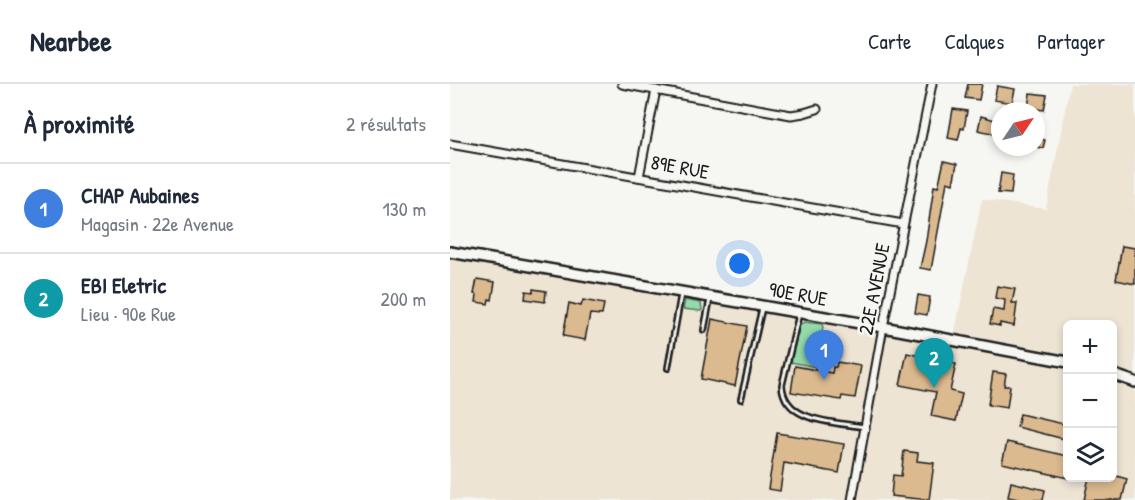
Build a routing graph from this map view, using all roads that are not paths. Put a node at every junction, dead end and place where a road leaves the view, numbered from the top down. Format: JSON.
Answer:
{"nodes":[{"id":1,"x":622,"y":84,"type":"edge"},
{"id":2,"x":932,"y":84,"type":"edge"},
{"id":3,"x":656,"y":90,"type":"junction"},
{"id":4,"x":817,"y":109,"type":"dead end"},
{"id":5,"x":450,"y":144,"type":"edge"},
{"id":6,"x":639,"y":177,"type":"junction"},
{"id":7,"x":903,"y":224,"type":"junction"},
{"id":8,"x":450,"y":252,"type":"edge"},
{"id":9,"x":681,"y":292,"type":"junction"},
{"id":10,"x":711,"y":297,"type":"junction"},
{"id":11,"x":763,"y":306,"type":"junction"},
{"id":12,"x":799,"y":312,"type":"junction"},
{"id":13,"x":883,"y":327,"type":"junction"},
{"id":14,"x":704,"y":330,"type":"dead end"},
{"id":15,"x":1063,"y":361,"type":"edge"},
{"id":16,"x":668,"y":368,"type":"dead end"},
{"id":17,"x":1117,"y":375,"type":"edge"},
{"id":18,"x":1135,"y":382,"type":"edge"},
{"id":19,"x":741,"y":399,"type":"dead end"},
{"id":20,"x":865,"y":427,"type":"junction"},
{"id":21,"x":852,"y":500,"type":"edge"}],
"edges":[{"from":1,"to":3,"type":"street"},
{"from":2,"to":7,"type":"street","name":"22E AVENUE"},
{"from":3,"to":4,"type":"street"},
{"from":3,"to":6,"type":"street"},
{"from":5,"to":6,"type":"street","name":"89E RUE"},
{"from":6,"to":7,"type":"street","name":"89E RUE"},
{"from":7,"to":13,"type":"street","name":"22E AVENUE"},
{"from":8,"to":9,"type":"street","name":"90E RUE"},
{"from":9,"to":10,"type":"street","name":"90E RUE"},
{"from":9,"to":16,"type":"lane"},
{"from":10,"to":11,"type":"street","name":"90E RUE"},
{"from":10,"to":14,"type":"lane"},
{"from":11,"to":12,"type":"street","name":"90E RUE"},
{"from":11,"to":19,"type":"lane"},
{"from":12,"to":13,"type":"street","name":"90E RUE"},
{"from":12,"to":20,"type":"lane"},
{"from":13,"to":15,"type":"street","name":"90E RUE"},
{"from":13,"to":20,"type":"street","name":"22E AVENUE"},
{"from":17,"to":18,"type":"street"},
{"from":20,"to":21,"type":"street","name":"22E AVENUE"}]}
